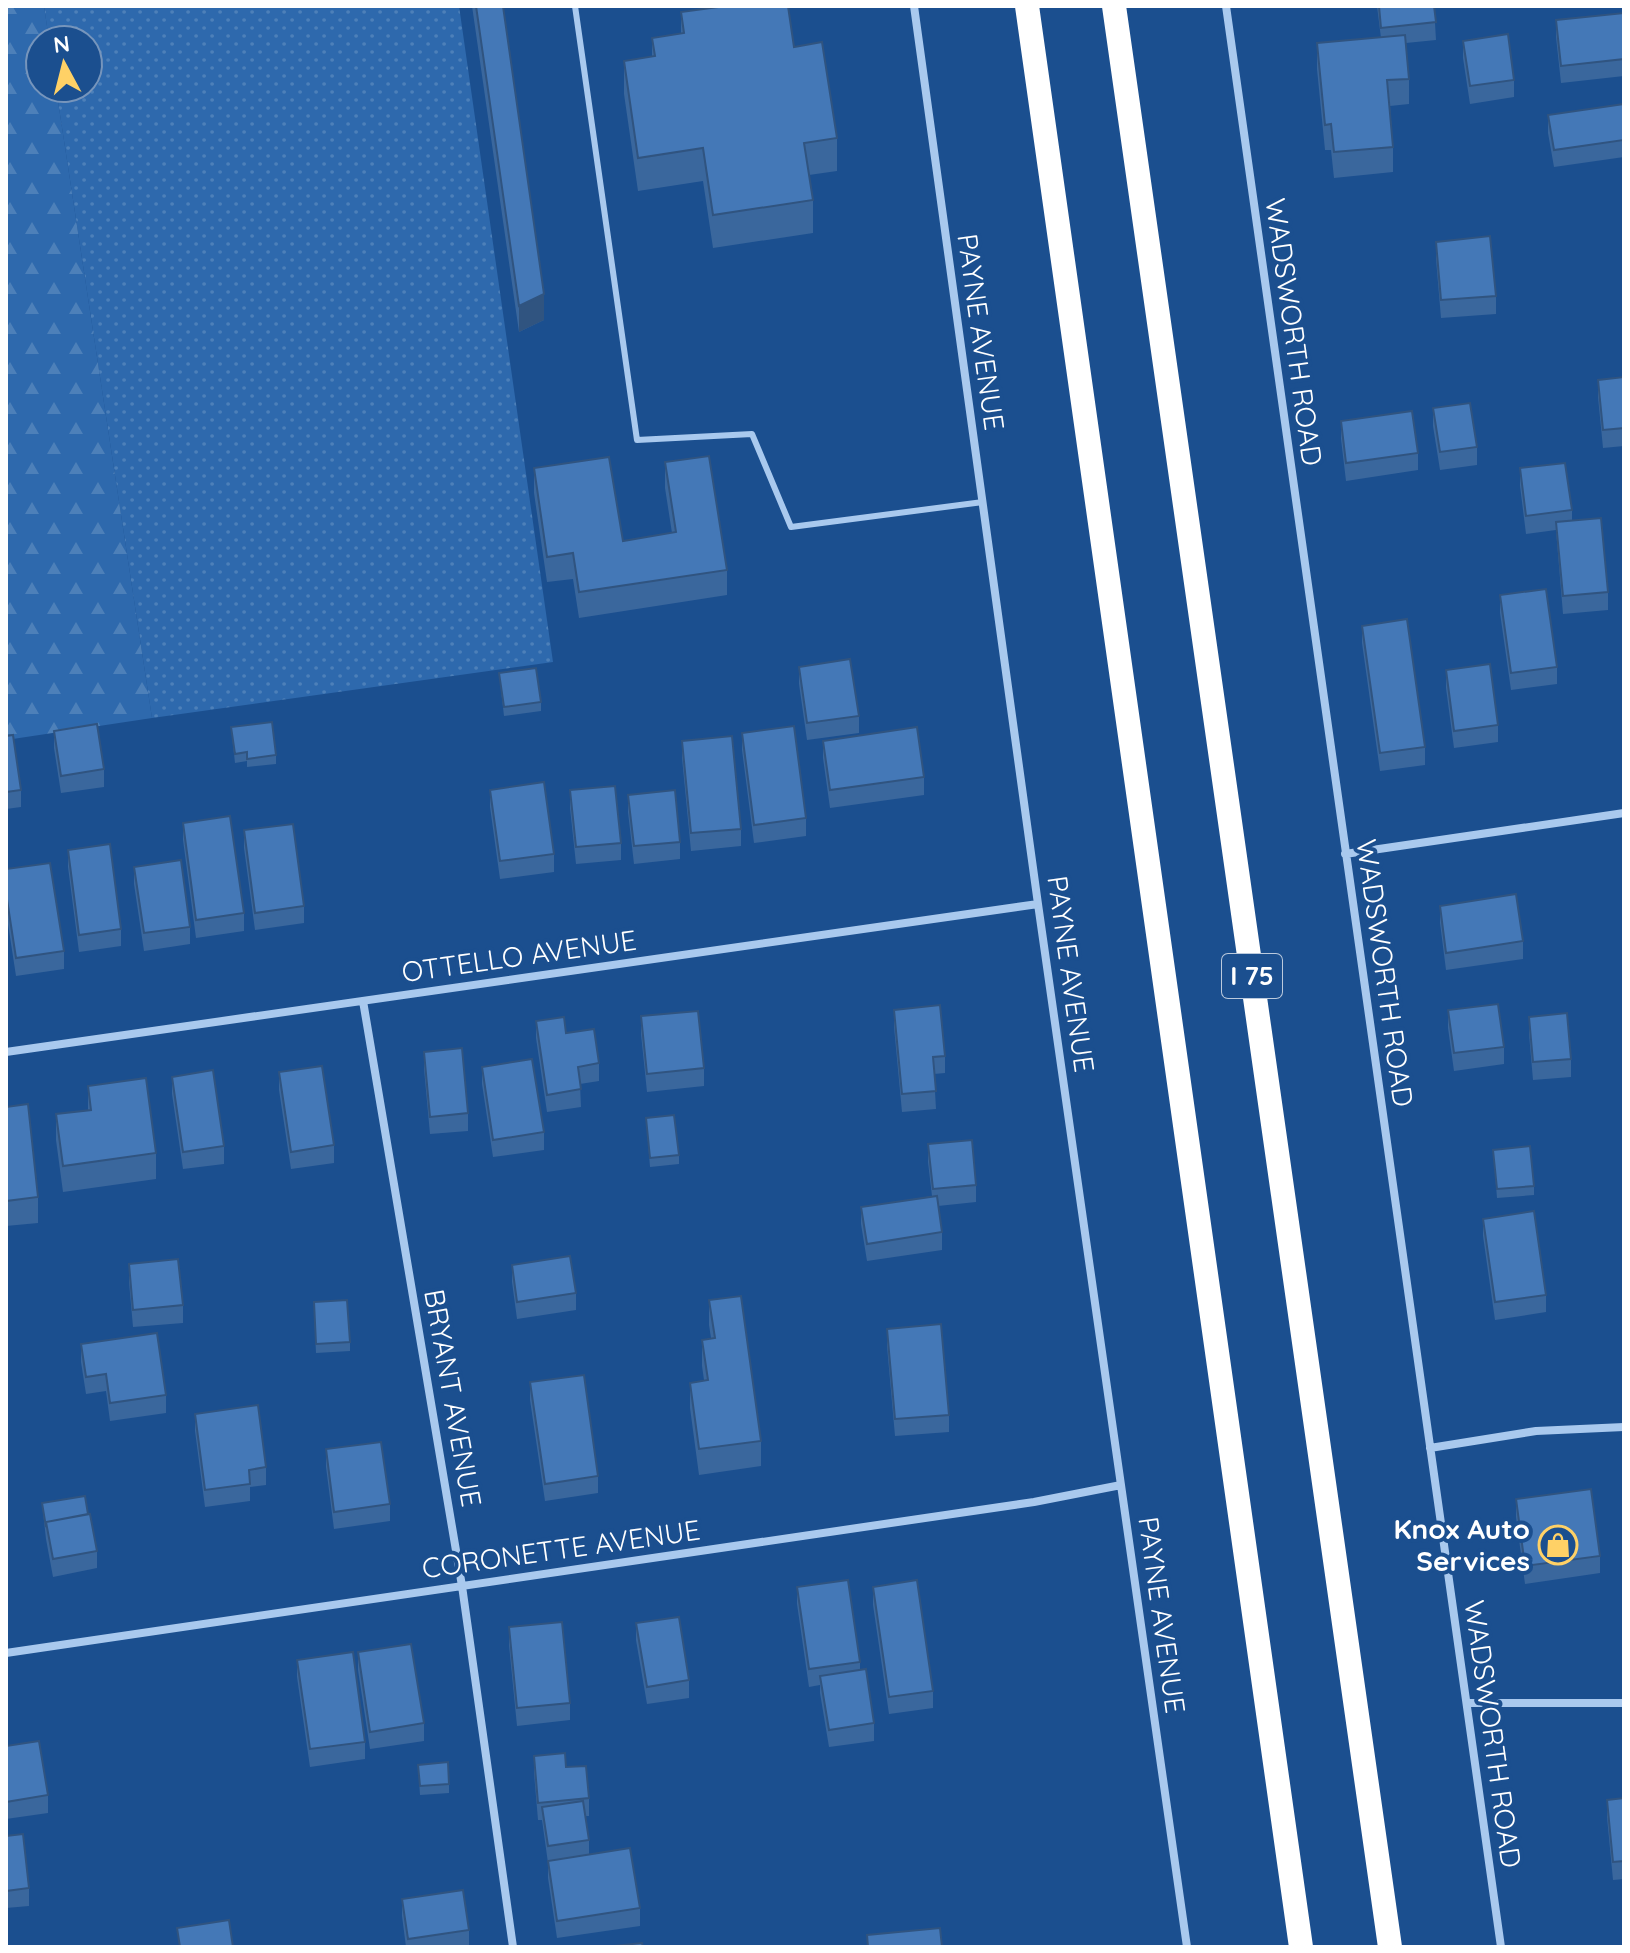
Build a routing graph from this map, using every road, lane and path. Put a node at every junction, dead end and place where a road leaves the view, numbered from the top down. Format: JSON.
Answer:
{"nodes":[{"id":1,"x":575,"y":6,"type":"edge"},
{"id":2,"x":914,"y":6,"type":"edge"},
{"id":3,"x":1027,"y":6,"type":"edge"},
{"id":4,"x":1114,"y":6,"type":"edge"},
{"id":5,"x":1226,"y":6,"type":"edge"},
{"id":6,"x":983,"y":502,"type":"junction"},
{"id":7,"x":1624,"y":813,"type":"edge"},
{"id":8,"x":1345,"y":854,"type":"junction"},
{"id":9,"x":1038,"y":904,"type":"junction"},
{"id":10,"x":363,"y":1001,"type":"junction"},
{"id":11,"x":6,"y":1052,"type":"edge"},
{"id":12,"x":1624,"y":1427,"type":"edge"},
{"id":13,"x":1430,"y":1448,"type":"junction"},
{"id":14,"x":1121,"y":1485,"type":"junction"},
{"id":15,"x":462,"y":1586,"type":"junction"},
{"id":16,"x":6,"y":1653,"type":"edge"},
{"id":17,"x":1467,"y":1703,"type":"junction"},
{"id":18,"x":1624,"y":1703,"type":"edge"},
{"id":19,"x":513,"y":1947,"type":"edge"},
{"id":20,"x":1187,"y":1947,"type":"edge"},
{"id":21,"x":1301,"y":1947,"type":"edge"},
{"id":22,"x":1390,"y":1947,"type":"edge"},
{"id":23,"x":1501,"y":1947,"type":"edge"}],
"edges":[{"from":1,"to":6,"type":"lane"},
{"from":2,"to":6,"type":"street","name":"PAYNE AVENUE"},
{"from":3,"to":21,"type":"highway"},
{"from":4,"to":22,"type":"highway","number":"I 75"},
{"from":5,"to":8,"type":"street","name":"WADSWORTH ROAD"},
{"from":6,"to":9,"type":"street","name":"PAYNE AVENUE"},
{"from":7,"to":8,"type":"street"},
{"from":8,"to":13,"type":"street","name":"WADSWORTH ROAD"},
{"from":9,"to":10,"type":"street","name":"OTTELLO AVENUE"},
{"from":9,"to":14,"type":"street","name":"PAYNE AVENUE"},
{"from":10,"to":11,"type":"street","name":"OTTELLO AVENUE"},
{"from":10,"to":15,"type":"street","name":"BRYANT AVENUE"},
{"from":12,"to":13,"type":"street"},
{"from":13,"to":17,"type":"street","name":"WADSWORTH ROAD"},
{"from":14,"to":15,"type":"street","name":"CORONETTE AVENUE"},
{"from":14,"to":20,"type":"street","name":"PAYNE AVENUE"},
{"from":15,"to":16,"type":"street","name":"CORONETTE AVENUE"},
{"from":15,"to":19,"type":"street","name":"BRYANT AVENUE"},
{"from":17,"to":18,"type":"street"},
{"from":17,"to":23,"type":"street","name":"WADSWORTH ROAD"}]}
